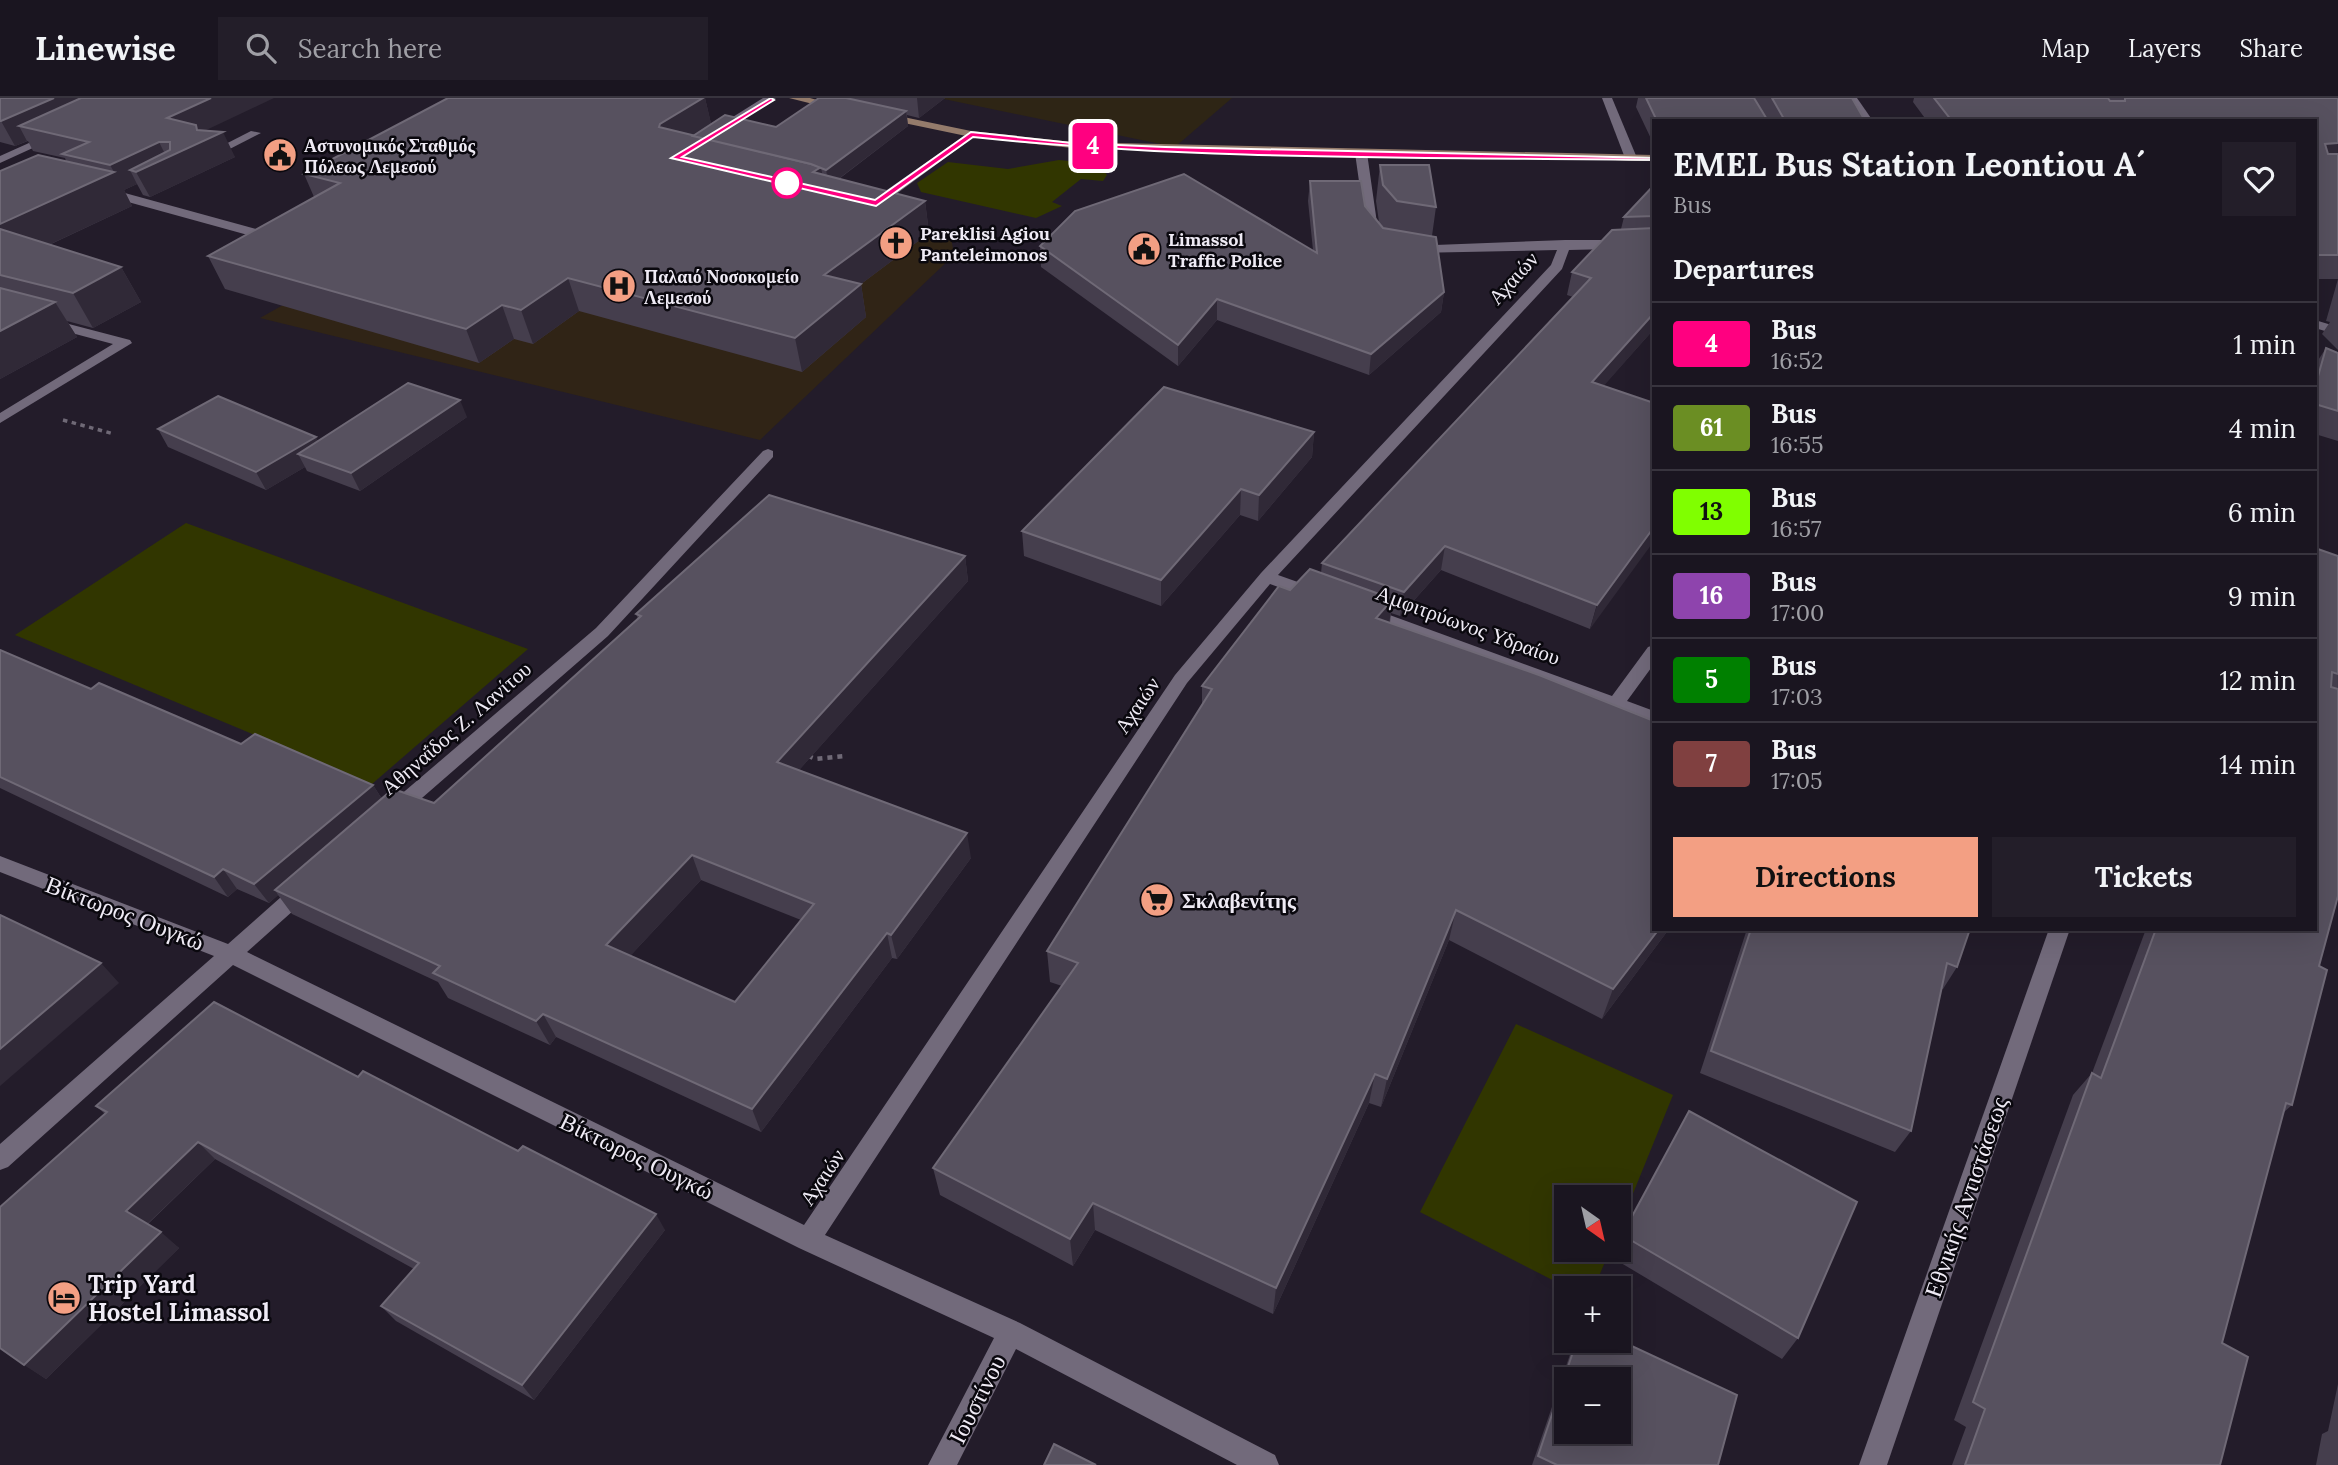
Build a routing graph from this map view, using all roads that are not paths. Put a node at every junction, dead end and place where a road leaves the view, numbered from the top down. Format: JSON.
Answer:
{"nodes":[{"id":1,"x":771,"y":98,"type":"edge"},
{"id":2,"x":794,"y":98,"type":"edge"},
{"id":3,"x":1607,"y":98,"type":"edge"},
{"id":4,"x":1851,"y":98,"type":"edge"},
{"id":5,"x":849,"y":109,"type":"edge"},
{"id":6,"x":876,"y":115,"type":"edge"},
{"id":7,"x":1867,"y":119,"type":"edge"},
{"id":8,"x":62,"y":132,"type":"edge"},
{"id":9,"x":254,"y":133,"type":"dead end"},
{"id":10,"x":971,"y":134,"type":"junction"},
{"id":11,"x":708,"y":137,"type":"edge"},
{"id":12,"x":216,"y":152,"type":"edge"},
{"id":13,"x":1361,"y":153,"type":"junction"},
{"id":14,"x":1631,"y":158,"type":"junction"},
{"id":15,"x":1652,"y":158,"type":"edge"},
{"id":16,"x":0,"y":160,"type":"edge"},
{"id":17,"x":0,"y":168,"type":"edge"},
{"id":18,"x":15,"y":170,"type":"edge"},
{"id":19,"x":146,"y":186,"type":"edge"},
{"id":20,"x":88,"y":188,"type":"edge"},
{"id":21,"x":125,"y":197,"type":"junction"},
{"id":22,"x":852,"y":198,"type":"edge"},
{"id":23,"x":279,"y":240,"type":"edge"},
{"id":24,"x":1565,"y":244,"type":"junction"},
{"id":25,"x":1650,"y":245,"type":"edge"},
{"id":26,"x":0,"y":310,"type":"edge"},
{"id":27,"x":2317,"y":325,"type":"edge"},
{"id":28,"x":2338,"y":331,"type":"edge"},
{"id":29,"x":0,"y":419,"type":"edge"},
{"id":30,"x":768,"y":454,"type":"dead end"},
{"id":31,"x":1267,"y":577,"type":"junction"},
{"id":32,"x":1652,"y":654,"type":"edge"},
{"id":33,"x":1617,"y":702,"type":"junction"},
{"id":34,"x":1652,"y":717,"type":"edge"},
{"id":35,"x":373,"y":828,"type":"edge"},
{"id":36,"x":0,"y":864,"type":"edge"},
{"id":37,"x":322,"y":873,"type":"edge"},
{"id":38,"x":2059,"y":931,"type":"edge"},
{"id":39,"x":229,"y":953,"type":"junction"},
{"id":40,"x":0,"y":1159,"type":"edge"},
{"id":41,"x":808,"y":1240,"type":"junction"},
{"id":42,"x":1011,"y":1332,"type":"junction"},
{"id":43,"x":942,"y":1465,"type":"edge"},
{"id":44,"x":1265,"y":1465,"type":"edge"},
{"id":45,"x":1873,"y":1465,"type":"edge"}],
"edges":[{"from":1,"to":11,"type":"street"},
{"from":2,"to":5,"type":"main road"},
{"from":3,"to":14,"type":"street"},
{"from":4,"to":7,"type":"street"},
{"from":6,"to":10,"type":"main road"},
{"from":8,"to":16,"type":"street"},
{"from":9,"to":12,"type":"street"},
{"from":10,"to":13,"type":"main road"},
{"from":10,"to":22,"type":"street"},
{"from":13,"to":14,"type":"main road"},
{"from":13,"to":24,"type":"street"},
{"from":14,"to":15,"type":"main road"},
{"from":17,"to":18,"type":"street"},
{"from":19,"to":21,"type":"street"},
{"from":20,"to":21,"type":"street"},
{"from":21,"to":23,"type":"street"},
{"from":24,"to":25,"type":"street"},
{"from":24,"to":31,"type":"street","name":"Αχαιών"},
{"from":26,"to":29,"type":"street"},
{"from":27,"to":28,"type":"street"},
{"from":30,"to":35,"type":"street","name":"Αθηναΐδος Ζ. Λανίτου"},
{"from":31,"to":33,"type":"street","name":"Αμφιτρύωνος Υδραίου"},
{"from":31,"to":41,"type":"street","name":"Αχαιών"},
{"from":32,"to":33,"type":"street"},
{"from":33,"to":34,"type":"street","name":"Αμφιτρύωνος Υδραίου"},
{"from":36,"to":39,"type":"street","name":"Βίκτωρος Ουγκώ"},
{"from":37,"to":39,"type":"street"},
{"from":38,"to":45,"type":"street","name":"Εθνικής Αντιστάσεως"},
{"from":39,"to":40,"type":"street"},
{"from":39,"to":41,"type":"street","name":"Βίκτωρος Ουγκώ"},
{"from":41,"to":42,"type":"street","name":"Βίκτωρος Ουγκώ"},
{"from":42,"to":43,"type":"street","name":"Ιουστίνου"},
{"from":42,"to":44,"type":"street","name":"Βίκτωρος Ουγκώ"}]}
